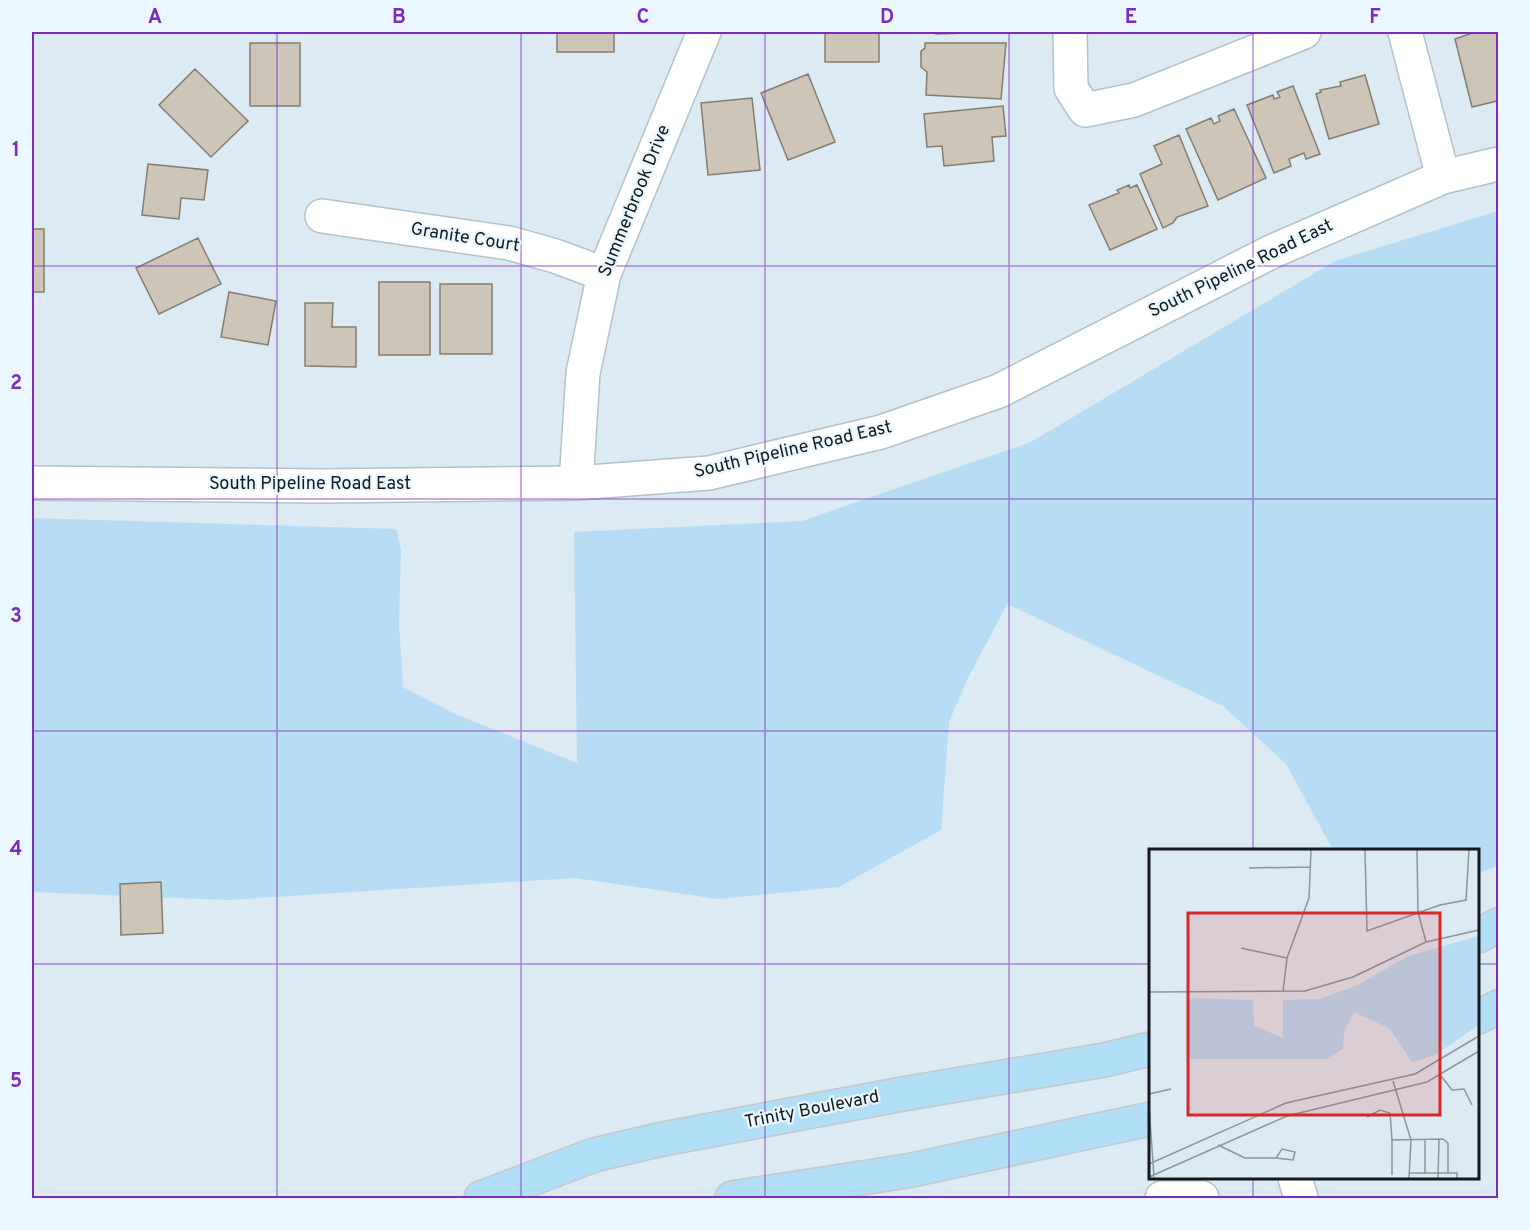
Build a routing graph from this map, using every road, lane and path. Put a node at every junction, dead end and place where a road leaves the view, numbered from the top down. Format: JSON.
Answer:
{"nodes":[{"id":1,"x":704,"y":32,"type":"edge"},
{"id":2,"x":1070,"y":32,"type":"edge"},
{"id":3,"x":1304,"y":32,"type":"edge"},
{"id":4,"x":1405,"y":32,"type":"edge"},
{"id":5,"x":1498,"y":164,"type":"edge"},
{"id":6,"x":1443,"y":177,"type":"junction"},
{"id":7,"x":322,"y":216,"type":"dead end"},
{"id":8,"x":604,"y":274,"type":"junction"},
{"id":9,"x":32,"y":483,"type":"edge"},
{"id":10,"x":576,"y":483,"type":"junction"},
{"id":11,"x":1498,"y":926,"type":"edge"},
{"id":12,"x":1479,"y":936,"type":"edge"},
{"id":13,"x":1498,"y":1007,"type":"edge"},
{"id":14,"x":1479,"y":1016,"type":"edge"},
{"id":15,"x":1149,"y":1049,"type":"edge"},
{"id":16,"x":1149,"y":1119,"type":"edge"},
{"id":17,"x":1294,"y":1179,"type":"edge"},
{"id":18,"x":482,"y":1198,"type":"edge"},
{"id":19,"x":732,"y":1198,"type":"edge"},
{"id":20,"x":1162,"y":1198,"type":"edge"},
{"id":21,"x":1202,"y":1198,"type":"edge"},
{"id":22,"x":1300,"y":1198,"type":"edge"}],
"edges":[{"from":1,"to":8,"type":"street","name":"Summerbrook Drive"},
{"from":2,"to":3,"type":"street"},
{"from":4,"to":6,"type":"street"},
{"from":5,"to":6,"type":"street","name":"South Pipeline Road East"},
{"from":6,"to":10,"type":"street","name":"South Pipeline Road East"},
{"from":7,"to":8,"type":"street","name":"Granite Court"},
{"from":8,"to":10,"type":"street","name":"Summerbrook Drive"},
{"from":9,"to":10,"type":"street","name":"South Pipeline Road East"},
{"from":11,"to":12,"type":"main road"},
{"from":13,"to":14,"type":"main road"},
{"from":15,"to":18,"type":"main road","name":"Trinity Boulevard"},
{"from":16,"to":19,"type":"main road"},
{"from":17,"to":22,"type":"street"},
{"from":20,"to":21,"type":"street"}]}
